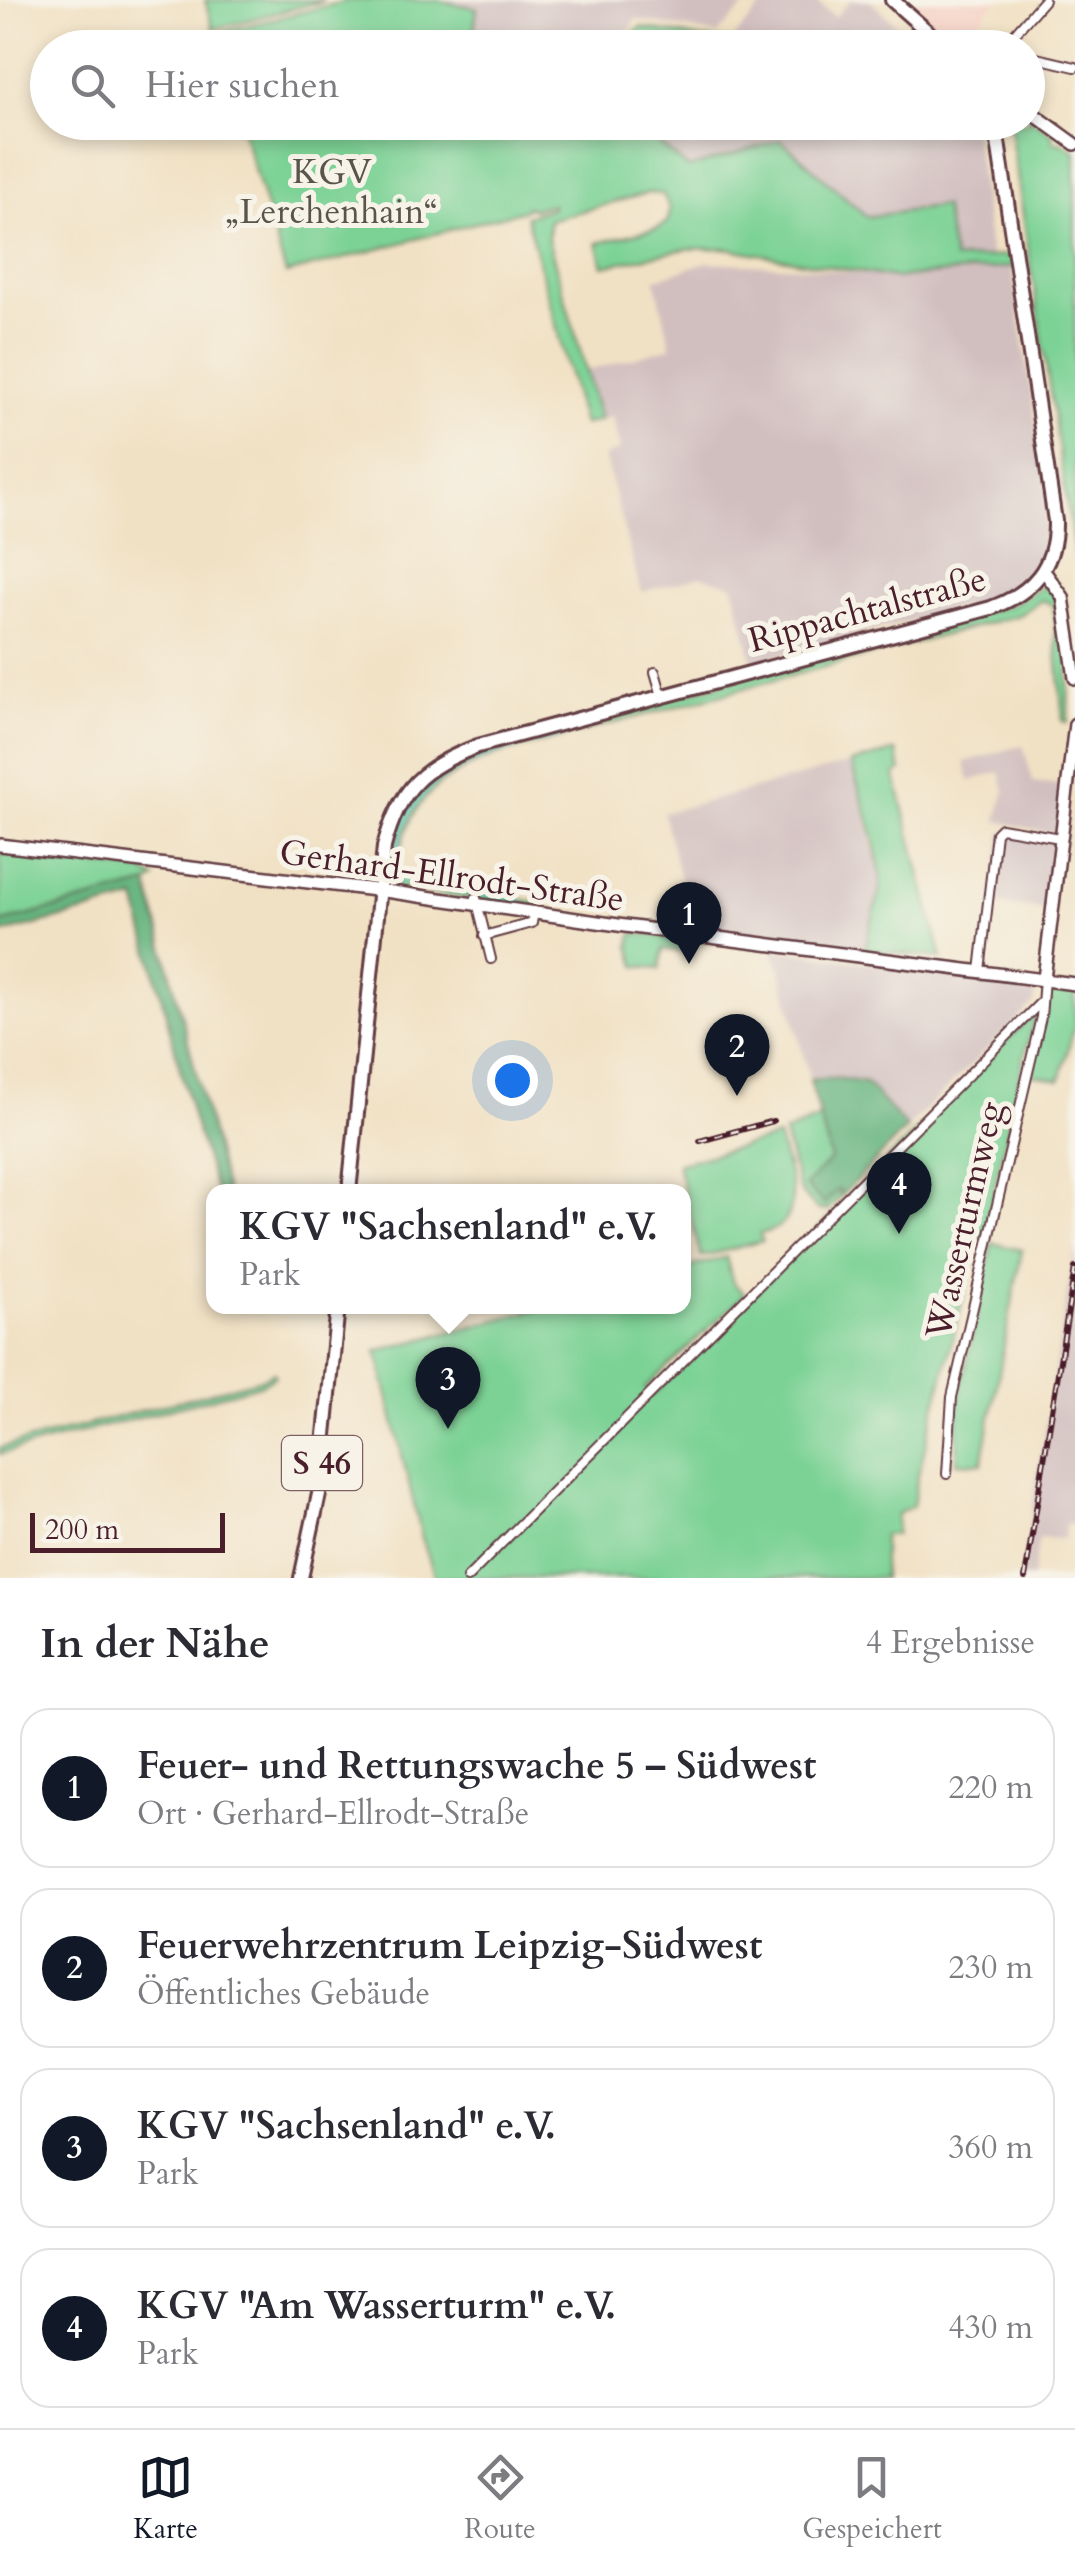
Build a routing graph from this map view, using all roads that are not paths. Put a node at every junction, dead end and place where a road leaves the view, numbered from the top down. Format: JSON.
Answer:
{"nodes":[{"id":1,"x":892,"y":0,"type":"edge"},
{"id":2,"x":1044,"y":0,"type":"edge"},
{"id":3,"x":926,"y":30,"type":"edge"},
{"id":4,"x":1017,"y":30,"type":"edge"},
{"id":5,"x":1045,"y":60,"type":"edge"},
{"id":6,"x":1075,"y":66,"type":"edge"},
{"id":7,"x":1045,"y":122,"type":"edge"},
{"id":8,"x":998,"y":140,"type":"edge"},
{"id":9,"x":1075,"y":144,"type":"edge"},
{"id":10,"x":1044,"y":571,"type":"junction"},
{"id":11,"x":655,"y":672,"type":"dead end"},
{"id":12,"x":1075,"y":678,"type":"edge"},
{"id":13,"x":662,"y":696,"type":"junction"},
{"id":14,"x":1075,"y":724,"type":"edge"},
{"id":15,"x":1060,"y":838,"type":"junction"},
{"id":16,"x":0,"y":845,"type":"edge"},
{"id":17,"x":380,"y":890,"type":"junction"},
{"id":18,"x":476,"y":901,"type":"junction"},
{"id":19,"x":534,"y":912,"type":"junction"},
{"id":20,"x":484,"y":936,"type":"junction"},
{"id":21,"x":490,"y":959,"type":"dead end"},
{"id":22,"x":980,"y":971,"type":"junction"},
{"id":23,"x":1044,"y":979,"type":"junction"},
{"id":24,"x":1075,"y":984,"type":"edge"},
{"id":25,"x":1041,"y":1002,"type":"junction"},
{"id":26,"x":350,"y":1184,"type":"edge"},
{"id":27,"x":337,"y":1314,"type":"edge"},
{"id":28,"x":947,"y":1474,"type":"dead end"},
{"id":29,"x":301,"y":1578,"type":"edge"},
{"id":30,"x":467,"y":1578,"type":"edge"}],
"edges":[{"from":1,"to":3,"type":"main road"},
{"from":2,"to":4,"type":"street"},
{"from":5,"to":6,"type":"street"},
{"from":7,"to":9,"type":"street"},
{"from":8,"to":10,"type":"main road"},
{"from":10,"to":12,"type":"street"},
{"from":10,"to":13,"type":"main road","name":"Rippachtalstraße"},
{"from":11,"to":13,"type":"street"},
{"from":13,"to":17,"type":"main road","name":"Rippachtalstraße"},
{"from":14,"to":15,"type":"street"},
{"from":15,"to":22,"type":"street"},
{"from":15,"to":23,"type":"street"},
{"from":16,"to":17,"type":"street","name":"Gerhard-Ellrodt-Straße"},
{"from":17,"to":18,"type":"street","name":"Gerhard-Ellrodt-Straße"},
{"from":17,"to":26,"type":"main road","name":"Rippachtalstraße"},
{"from":18,"to":19,"type":"street","name":"Gerhard-Ellrodt-Straße"},
{"from":18,"to":20,"type":"street"},
{"from":19,"to":20,"type":"street"},
{"from":19,"to":22,"type":"street","name":"Gerhard-Ellrodt-Straße"},
{"from":20,"to":21,"type":"street"},
{"from":22,"to":23,"type":"street","name":"Gerhard-Ellrodt-Straße"},
{"from":23,"to":24,"type":"street","name":"Gerhard-Ellrodt-Straße"},
{"from":23,"to":25,"type":"street","name":"Wasserturmweg"},
{"from":25,"to":28,"type":"street","name":"Wasserturmweg"},
{"from":25,"to":30,"type":"street"},
{"from":27,"to":29,"type":"main road","number":"S 46"}]}
